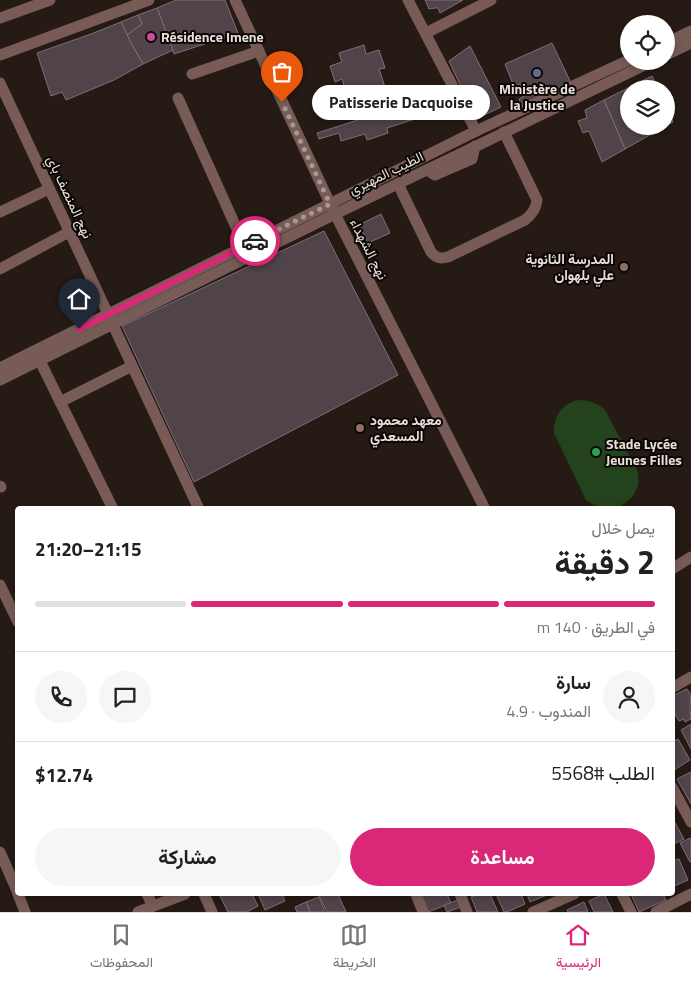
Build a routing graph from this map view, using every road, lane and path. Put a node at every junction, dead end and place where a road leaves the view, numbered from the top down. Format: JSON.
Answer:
{"nodes":[{"id":1,"x":50,"y":0,"type":"edge"},
{"id":2,"x":149,"y":0,"type":"edge"},
{"id":3,"x":235,"y":0,"type":"edge"},
{"id":4,"x":408,"y":0,"type":"edge"},
{"id":5,"x":491,"y":0,"type":"edge"},
{"id":6,"x":0,"y":18,"type":"edge"},
{"id":7,"x":691,"y":32,"type":"edge"},
{"id":8,"x":426,"y":33,"type":"junction"},
{"id":9,"x":675,"y":39,"type":"edge"},
{"id":10,"x":691,"y":43,"type":"edge"},
{"id":11,"x":259,"y":51,"type":"junction"},
{"id":12,"x":675,"y":51,"type":"edge"},
{"id":13,"x":0,"y":55,"type":"edge"},
{"id":14,"x":620,"y":64,"type":"edge"},
{"id":15,"x":633,"y":70,"type":"edge"},
{"id":16,"x":192,"y":74,"type":"dead end"},
{"id":17,"x":0,"y":83,"type":"edge"},
{"id":18,"x":178,"y":98,"type":"dead end"},
{"id":19,"x":476,"y":131,"type":"junction"},
{"id":20,"x":504,"y":132,"type":"junction"},
{"id":21,"x":398,"y":184,"type":"junction"},
{"id":22,"x":49,"y":189,"type":"junction"},
{"id":23,"x":332,"y":209,"type":"junction"},
{"id":24,"x":0,"y":212,"type":"edge"},
{"id":25,"x":69,"y":232,"type":"junction"},
{"id":26,"x":245,"y":246,"type":"junction"},
{"id":27,"x":0,"y":269,"type":"edge"},
{"id":28,"x":110,"y":319,"type":"junction"},
{"id":29,"x":38,"y":356,"type":"junction"},
{"id":30,"x":132,"y":366,"type":"junction"},
{"id":31,"x":0,"y":368,"type":"edge"},
{"id":32,"x":0,"y":380,"type":"edge"},
{"id":33,"x":60,"y":402,"type":"junction"},
{"id":34,"x":112,"y":506,"type":"edge"},
{"id":35,"x":198,"y":506,"type":"edge"},
{"id":36,"x":483,"y":506,"type":"edge"},
{"id":37,"x":691,"y":558,"type":"edge"},
{"id":38,"x":675,"y":567,"type":"edge"},
{"id":39,"x":0,"y":585,"type":"edge"},
{"id":40,"x":15,"y":616,"type":"edge"},
{"id":41,"x":690,"y":680,"type":"edge"},
{"id":42,"x":675,"y":687,"type":"edge"},
{"id":43,"x":675,"y":793,"type":"edge"},
{"id":44,"x":691,"y":822,"type":"edge"},
{"id":45,"x":0,"y":852,"type":"edge"},
{"id":46,"x":15,"y":887,"type":"edge"},
{"id":47,"x":691,"y":894,"type":"edge"},
{"id":48,"x":19,"y":896,"type":"edge"},
{"id":49,"x":148,"y":896,"type":"edge"},
{"id":50,"x":179,"y":896,"type":"edge"},
{"id":51,"x":205,"y":896,"type":"edge"},
{"id":52,"x":417,"y":896,"type":"edge"},
{"id":53,"x":461,"y":896,"type":"edge"},
{"id":54,"x":571,"y":896,"type":"edge"},
{"id":55,"x":623,"y":896,"type":"edge"},
{"id":56,"x":153,"y":906,"type":"junction"},
{"id":57,"x":553,"y":908,"type":"edge"},
{"id":58,"x":26,"y":912,"type":"edge"},
{"id":59,"x":138,"y":912,"type":"edge"},
{"id":60,"x":212,"y":912,"type":"edge"},
{"id":61,"x":423,"y":912,"type":"edge"},
{"id":62,"x":468,"y":912,"type":"edge"},
{"id":63,"x":533,"y":912,"type":"edge"},
{"id":64,"x":631,"y":912,"type":"edge"},
{"id":65,"x":656,"y":912,"type":"edge"}],
"edges":[{"from":1,"to":6,"type":"street"},
{"from":2,"to":13,"type":"street"},
{"from":3,"to":11,"type":"street","name":"نهج الشهداء"},
{"from":4,"to":8,"type":"street"},
{"from":5,"to":8,"type":"street"},
{"from":7,"to":9,"type":"street"},
{"from":8,"to":19,"type":"street"},
{"from":10,"to":12,"type":"street"},
{"from":11,"to":16,"type":"street"},
{"from":11,"to":23,"type":"street","name":"نهج الشهداء"},
{"from":14,"to":19,"type":"street"},
{"from":15,"to":20,"type":"street","name":"الطيب المهيري"},
{"from":17,"to":22,"type":"street","name":"نهج المنصف باي"},
{"from":18,"to":26,"type":"street"},
{"from":19,"to":23,"type":"street"},
{"from":20,"to":21,"type":"street","name":"الطيب المهيري"},
{"from":20,"to":21,"type":"street"},
{"from":21,"to":23,"type":"street","name":"الطيب المهيري"},
{"from":22,"to":24,"type":"street"},
{"from":22,"to":25,"type":"street","name":"نهج المنصف باي"},
{"from":23,"to":26,"type":"street"},
{"from":23,"to":28,"type":"street","name":"الطيب المهيري"},
{"from":23,"to":36,"type":"street","name":"نهج الشهداء"},
{"from":25,"to":27,"type":"street"},
{"from":25,"to":28,"type":"street","name":"نهج المنصف باي"},
{"from":26,"to":28,"type":"street"},
{"from":28,"to":29,"type":"street"},
{"from":28,"to":30,"type":"street","name":"نهج المنصف باي"},
{"from":29,"to":31,"type":"street"},
{"from":29,"to":32,"type":"street"},
{"from":29,"to":33,"type":"street"},
{"from":30,"to":33,"type":"street"},
{"from":30,"to":35,"type":"street","name":"نهج المنصف باي"},
{"from":33,"to":34,"type":"street"},
{"from":37,"to":38,"type":"street"},
{"from":39,"to":40,"type":"street"},
{"from":41,"to":42,"type":"street"},
{"from":43,"to":44,"type":"street"},
{"from":45,"to":46,"type":"street"},
{"from":47,"to":65,"type":"street"},
{"from":48,"to":58,"type":"street"},
{"from":49,"to":56,"type":"street"},
{"from":50,"to":56,"type":"street"},
{"from":51,"to":60,"type":"street"},
{"from":52,"to":61,"type":"street"},
{"from":53,"to":62,"type":"street"},
{"from":54,"to":57,"type":"street"},
{"from":55,"to":64,"type":"street"},
{"from":56,"to":59,"type":"street"},
{"from":57,"to":63,"type":"street"}]}
